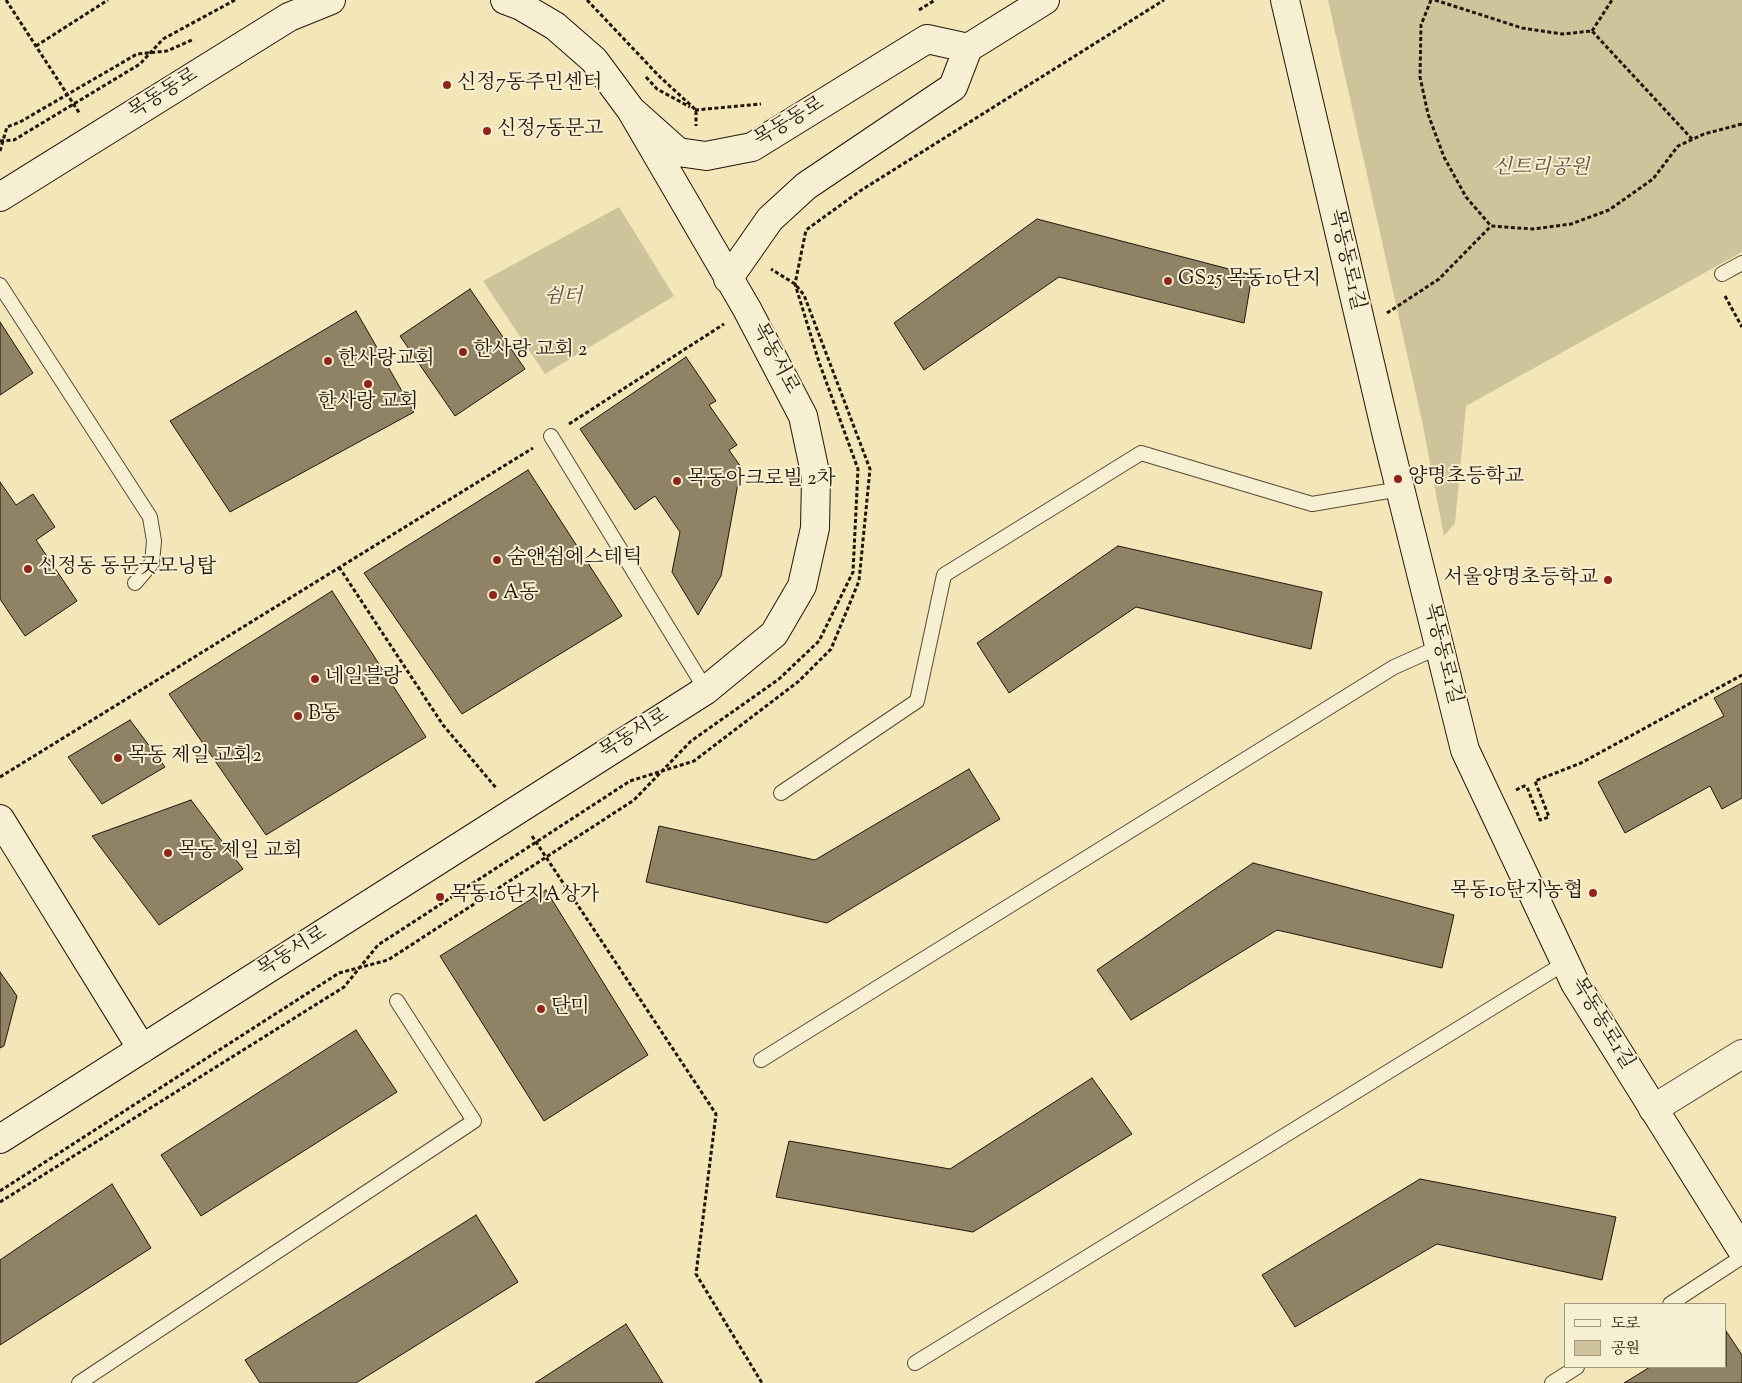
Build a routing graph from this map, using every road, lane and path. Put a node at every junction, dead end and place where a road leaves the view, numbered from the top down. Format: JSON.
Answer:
{"nodes":[{"id":1,"x":6,"y":0,"type":"edge"},
{"id":2,"x":108,"y":0,"type":"edge"},
{"id":3,"x":234,"y":0,"type":"edge"},
{"id":4,"x":332,"y":0,"type":"edge"},
{"id":5,"x":505,"y":0,"type":"edge"},
{"id":6,"x":587,"y":0,"type":"edge"},
{"id":7,"x":936,"y":0,"type":"edge"},
{"id":8,"x":1045,"y":0,"type":"edge"},
{"id":9,"x":1164,"y":0,"type":"edge"},
{"id":10,"x":1285,"y":0,"type":"edge"},
{"id":11,"x":1431,"y":0,"type":"edge"},
{"id":12,"x":1435,"y":0,"type":"edge"},
{"id":13,"x":1612,"y":0,"type":"edge"},
{"id":14,"x":919,"y":10,"type":"dead end"},
{"id":15,"x":1592,"y":31,"type":"junction"},
{"id":16,"x":201,"y":36,"type":"dead end"},
{"id":17,"x":36,"y":46,"type":"junction"},
{"id":18,"x":968,"y":48,"type":"junction"},
{"id":19,"x":151,"y":53,"type":"junction"},
{"id":20,"x":67,"y":94,"type":"junction"},
{"id":21,"x":768,"y":100,"type":"dead end"},
{"id":22,"x":73,"y":103,"type":"junction"},
{"id":23,"x":631,"y":110,"type":"junction"},
{"id":24,"x":1742,"y":124,"type":"edge"},
{"id":25,"x":95,"y":138,"type":"junction"},
{"id":26,"x":1692,"y":139,"type":"junction"},
{"id":27,"x":2,"y":141,"type":"edge"},
{"id":28,"x":0,"y":151,"type":"edge"},
{"id":29,"x":0,"y":197,"type":"edge"},
{"id":30,"x":1491,"y":226,"type":"junction"},
{"id":31,"x":1742,"y":263,"type":"edge"},
{"id":32,"x":1722,"y":274,"type":"joint"},
{"id":33,"x":728,"y":279,"type":"junction"},
{"id":34,"x":0,"y":284,"type":"edge"},
{"id":35,"x":795,"y":284,"type":"dead end"},
{"id":36,"x":747,"y":309,"type":"junction"},
{"id":37,"x":1742,"y":327,"type":"edge"},
{"id":38,"x":1361,"y":330,"type":"junction"},
{"id":39,"x":551,"y":436,"type":"junction"},
{"id":40,"x":1400,"y":489,"type":"junction"},
{"id":41,"x":339,"y":567,"type":"junction"},
{"id":42,"x":135,"y":583,"type":"dead end"},
{"id":43,"x":1439,"y":647,"type":"junction"},
{"id":44,"x":1742,"y":675,"type":"edge"},
{"id":45,"x":706,"y":690,"type":"junction"},
{"id":46,"x":0,"y":777,"type":"edge"},
{"id":47,"x":1511,"y":792,"type":"dead end"},
{"id":48,"x":781,"y":793,"type":"dead end"},
{"id":49,"x":516,"y":811,"type":"junction"},
{"id":50,"x":0,"y":819,"type":"edge"},
{"id":51,"x":1565,"y":963,"type":"junction"},
{"id":52,"x":397,"y":1001,"type":"dead end"},
{"id":53,"x":142,"y":1048,"type":"junction"},
{"id":54,"x":1742,"y":1054,"type":"edge"},
{"id":55,"x":762,"y":1060,"type":"dead end"},
{"id":56,"x":1653,"y":1109,"type":"junction"},
{"id":57,"x":0,"y":1139,"type":"edge"},
{"id":58,"x":1742,"y":1250,"type":"edge"},
{"id":59,"x":1742,"y":1257,"type":"edge"},
{"id":60,"x":1672,"y":1303,"type":"edge"},
{"id":61,"x":915,"y":1363,"type":"dead end"},
{"id":62,"x":1575,"y":1368,"type":"edge"},
{"id":63,"x":79,"y":1383,"type":"edge"},
{"id":64,"x":762,"y":1383,"type":"edge"},
{"id":65,"x":1552,"y":1383,"type":"edge"}],
"edges":[{"from":1,"to":17,"type":"path"},
{"from":2,"to":17,"type":"path"},
{"from":3,"to":19,"type":"path"},
{"from":4,"to":25,"type":"main road","name":"목동동로"},
{"from":5,"to":23,"type":"main road","name":"목동동로"},
{"from":6,"to":21,"type":"path"},
{"from":7,"to":14,"type":"path"},
{"from":8,"to":18,"type":"main road"},
{"from":9,"to":35,"type":"path"},
{"from":10,"to":38,"type":"main road","name":"목동동로1길"},
{"from":11,"to":30,"type":"path"},
{"from":12,"to":15,"type":"path"},
{"from":13,"to":15,"type":"path"},
{"from":15,"to":26,"type":"path"},
{"from":16,"to":19,"type":"path"},
{"from":17,"to":20,"type":"path"},
{"from":18,"to":23,"type":"main road","name":"목동동로"},
{"from":18,"to":33,"type":"main road"},
{"from":19,"to":20,"type":"path"},
{"from":19,"to":22,"type":"path"},
{"from":20,"to":22,"type":"path"},
{"from":20,"to":27,"type":"path"},
{"from":22,"to":25,"type":"path"},
{"from":22,"to":27,"type":"path"},
{"from":23,"to":33,"type":"main road","name":"목동서로"},
{"from":24,"to":26,"type":"path"},
{"from":25,"to":29,"type":"main road","name":"목동동로"},
{"from":26,"to":30,"type":"path"},
{"from":27,"to":28,"type":"path"},
{"from":30,"to":38,"type":"path"},
{"from":31,"to":32,"type":"lane"},
{"from":32,"to":37,"type":"path"},
{"from":33,"to":36,"type":"main road","name":"목동서로"},
{"from":34,"to":42,"type":"lane"},
{"from":36,"to":39,"type":"path"},
{"from":36,"to":45,"type":"main road","name":"목동서로"},
{"from":38,"to":40,"type":"main road","name":"목동동로1길"},
{"from":39,"to":41,"type":"path"},
{"from":39,"to":45,"type":"lane"},
{"from":40,"to":43,"type":"main road","name":"목동동로1길"},
{"from":40,"to":48,"type":"lane"},
{"from":41,"to":46,"type":"path"},
{"from":41,"to":49,"type":"path"},
{"from":43,"to":51,"type":"main road","name":"목동동로1길"},
{"from":43,"to":55,"type":"lane"},
{"from":44,"to":47,"type":"path"},
{"from":45,"to":49,"type":"main road","name":"목동서로"},
{"from":49,"to":53,"type":"main road","name":"목동서로"},
{"from":49,"to":64,"type":"path"},
{"from":50,"to":53,"type":"main road"},
{"from":51,"to":56,"type":"main road","name":"목동동로1길"},
{"from":51,"to":61,"type":"lane"},
{"from":52,"to":63,"type":"lane"},
{"from":53,"to":57,"type":"main road","name":"목동서로"},
{"from":54,"to":56,"type":"main road"},
{"from":56,"to":58,"type":"main road","name":"목동동로1길"},
{"from":59,"to":60,"type":"lane"},
{"from":62,"to":65,"type":"lane"}]}
